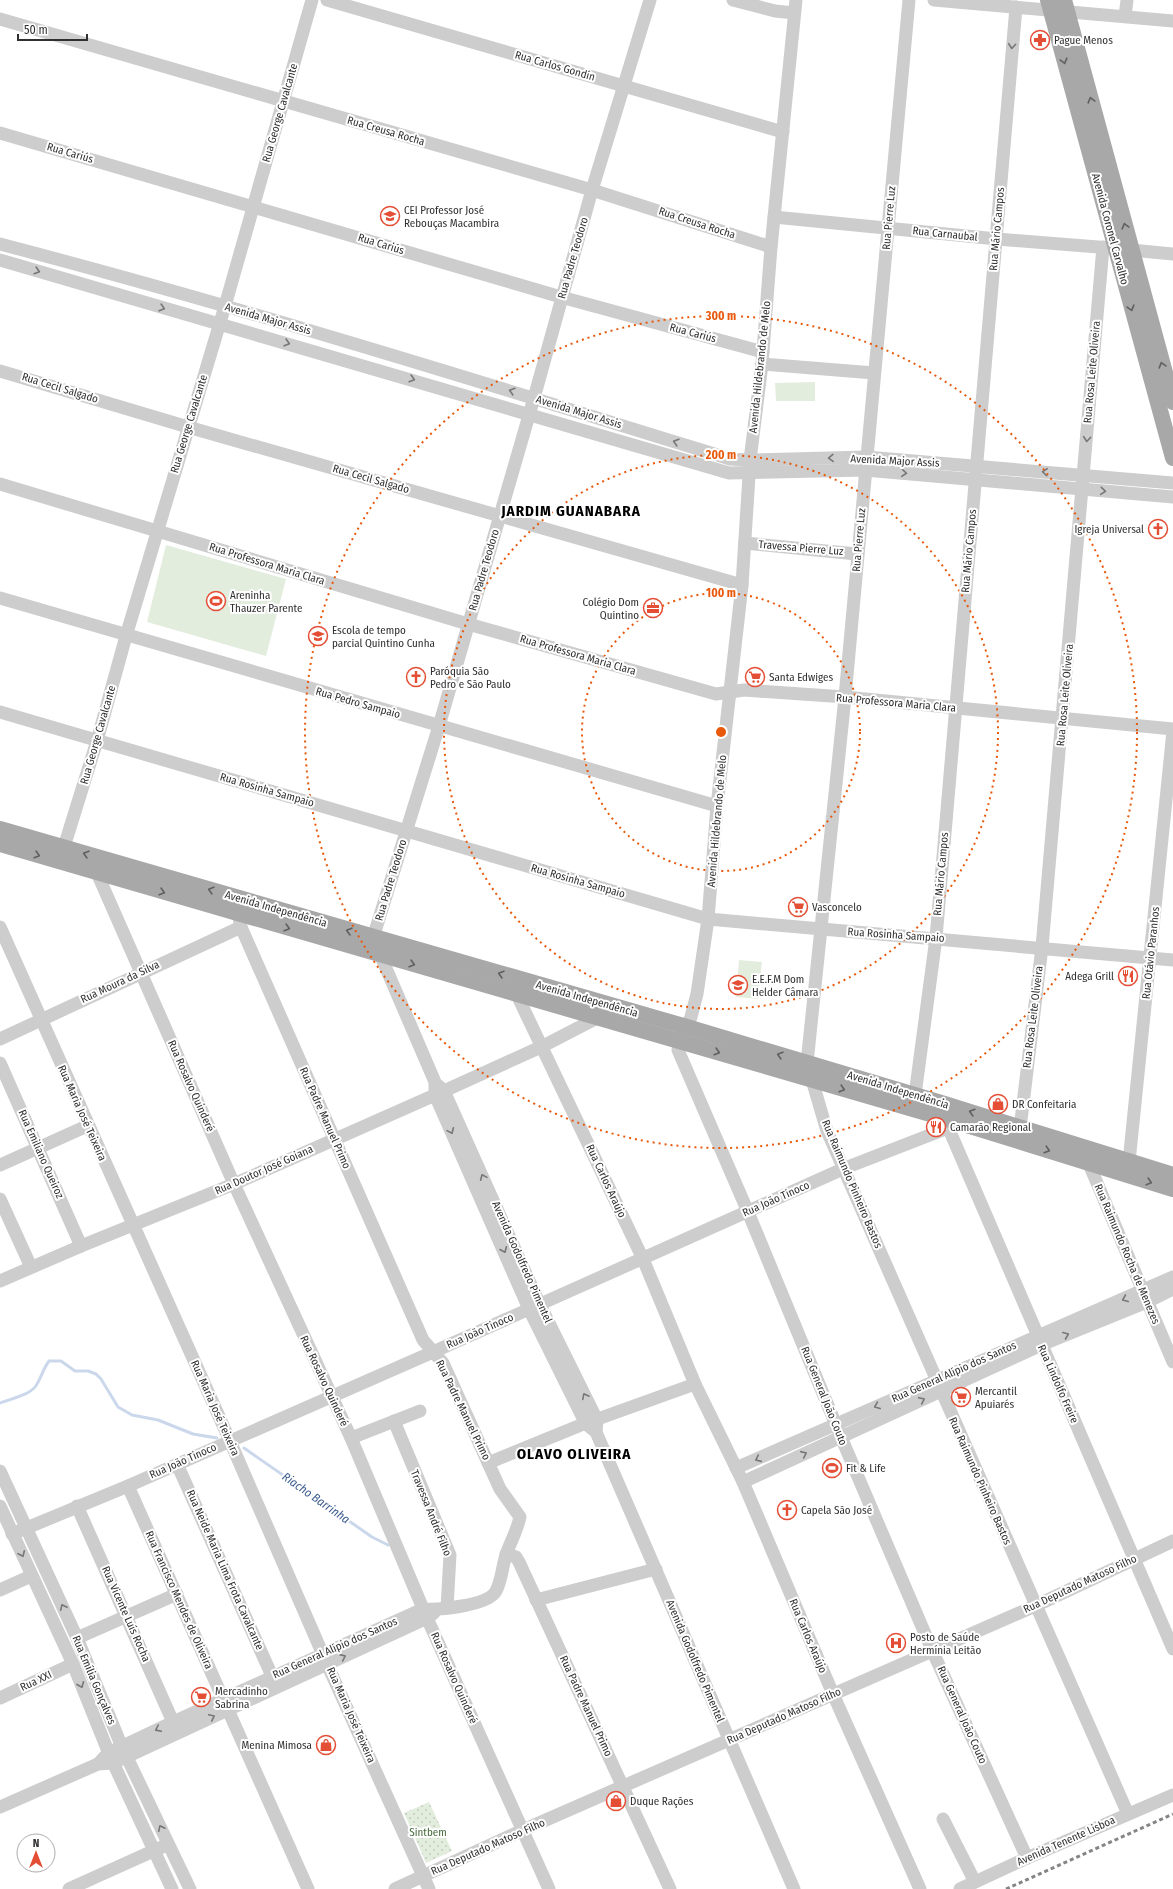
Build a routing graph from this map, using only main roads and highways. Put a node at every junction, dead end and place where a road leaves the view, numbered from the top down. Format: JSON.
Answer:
{"nodes":[{"id":1,"x":1049,"y":5,"type":"edge"},
{"id":2,"x":1066,"y":6,"type":"edge"},
{"id":3,"x":1116,"y":248,"type":"junction"},
{"id":4,"x":1173,"y":402,"type":"edge"},
{"id":5,"x":1173,"y":458,"type":"edge"},
{"id":6,"x":0,"y":829,"type":"edge"},
{"id":7,"x":0,"y":844,"type":"edge"},
{"id":8,"x":240,"y":913,"type":"junction"},
{"id":9,"x":519,"y":987,"type":"junction"},
{"id":10,"x":683,"y":1034,"type":"junction"},
{"id":11,"x":1019,"y":1134,"type":"junction"},
{"id":12,"x":1127,"y":1168,"type":"junction"},
{"id":13,"x":1173,"y":1175,"type":"edge"},
{"id":14,"x":1173,"y":1189,"type":"edge"}],
"edges":[{"from":1,"to":3,"type":"main road","name":"Avenida Coronel Carvalho","one_way":true},
{"from":3,"to":2,"type":"main road","name":"Avenida Coronel Carvalho","one_way":true},
{"from":4,"to":3,"type":"main road","name":"Avenida Coronel Carvalho","one_way":true},
{"from":3,"to":5,"type":"main road","name":"Avenida Coronel Carvalho","one_way":true},
{"from":8,"to":6,"type":"main road","name":"Avenida Independência","one_way":true},
{"from":7,"to":8,"type":"main road","name":"Avenida Independência","one_way":true},
{"from":8,"to":9,"type":"main road","name":"Avenida Independência","one_way":true},
{"from":9,"to":8,"type":"main road","name":"Avenida Independência","one_way":true},
{"from":9,"to":10,"type":"main road","name":"Avenida Independência"},
{"from":11,"to":10,"type":"main road","name":"Avenida Independência","one_way":true},
{"from":10,"to":11,"type":"main road","name":"Avenida Independência","one_way":true},
{"from":11,"to":12,"type":"main road","name":"Avenida Independência","one_way":true},
{"from":11,"to":12,"type":"main road","name":"Avenida Independência"},
{"from":12,"to":13,"type":"main road","name":"Avenida Independência"},
{"from":12,"to":14,"type":"main road","name":"Avenida Independência","one_way":true}]}
